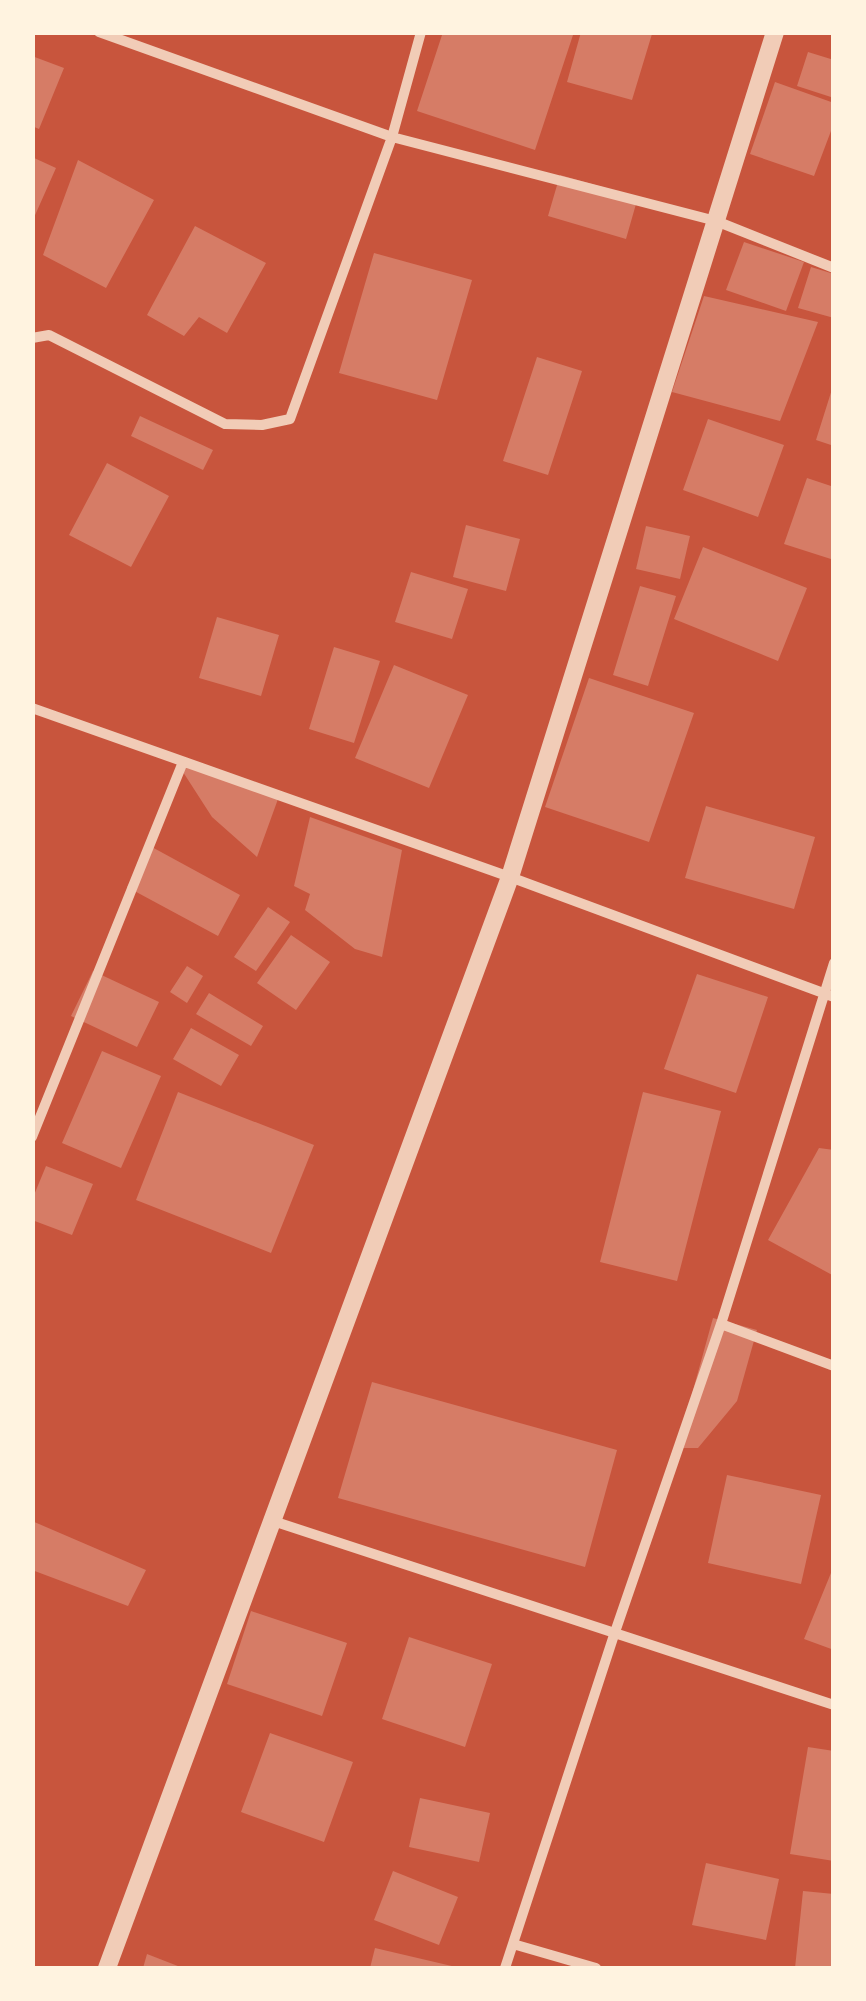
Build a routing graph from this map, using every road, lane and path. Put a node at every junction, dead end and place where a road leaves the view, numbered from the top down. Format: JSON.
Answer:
{"nodes":[{"id":1,"x":100,"y":32,"type":"edge"},
{"id":2,"x":421,"y":32,"type":"edge"},
{"id":3,"x":775,"y":32,"type":"edge"},
{"id":4,"x":392,"y":137,"type":"junction"},
{"id":5,"x":716,"y":220,"type":"junction"},
{"id":6,"x":834,"y":268,"type":"edge"},
{"id":7,"x":32,"y":338,"type":"edge"},
{"id":8,"x":32,"y":708,"type":"edge"},
{"id":9,"x":182,"y":762,"type":"junction"},
{"id":10,"x":510,"y":877,"type":"junction"},
{"id":11,"x":834,"y":962,"type":"edge"},
{"id":12,"x":828,"y":995,"type":"edge"},
{"id":13,"x":32,"y":1136,"type":"edge"},
{"id":14,"x":722,"y":1324,"type":"junction"},
{"id":15,"x":834,"y":1366,"type":"edge"},
{"id":16,"x":273,"y":1520,"type":"junction"},
{"id":17,"x":614,"y":1635,"type":"junction"},
{"id":18,"x":834,"y":1705,"type":"edge"},
{"id":19,"x":513,"y":1944,"type":"junction"},
{"id":20,"x":108,"y":1968,"type":"edge"},
{"id":21,"x":505,"y":1968,"type":"edge"},
{"id":22,"x":596,"y":1968,"type":"edge"}],
"edges":[{"from":1,"to":4,"type":"street"},
{"from":2,"to":4,"type":"street"},
{"from":3,"to":5,"type":"street"},
{"from":4,"to":5,"type":"street"},
{"from":4,"to":7,"type":"street"},
{"from":5,"to":6,"type":"street"},
{"from":5,"to":10,"type":"street"},
{"from":8,"to":9,"type":"street"},
{"from":9,"to":10,"type":"street"},
{"from":9,"to":13,"type":"street"},
{"from":10,"to":12,"type":"street"},
{"from":10,"to":16,"type":"street"},
{"from":11,"to":12,"type":"street"},
{"from":12,"to":14,"type":"street"},
{"from":14,"to":15,"type":"street"},
{"from":14,"to":17,"type":"street"},
{"from":16,"to":17,"type":"street"},
{"from":16,"to":20,"type":"street"},
{"from":17,"to":18,"type":"street"},
{"from":17,"to":19,"type":"street"},
{"from":19,"to":21,"type":"street"},
{"from":19,"to":22,"type":"street"}]}
